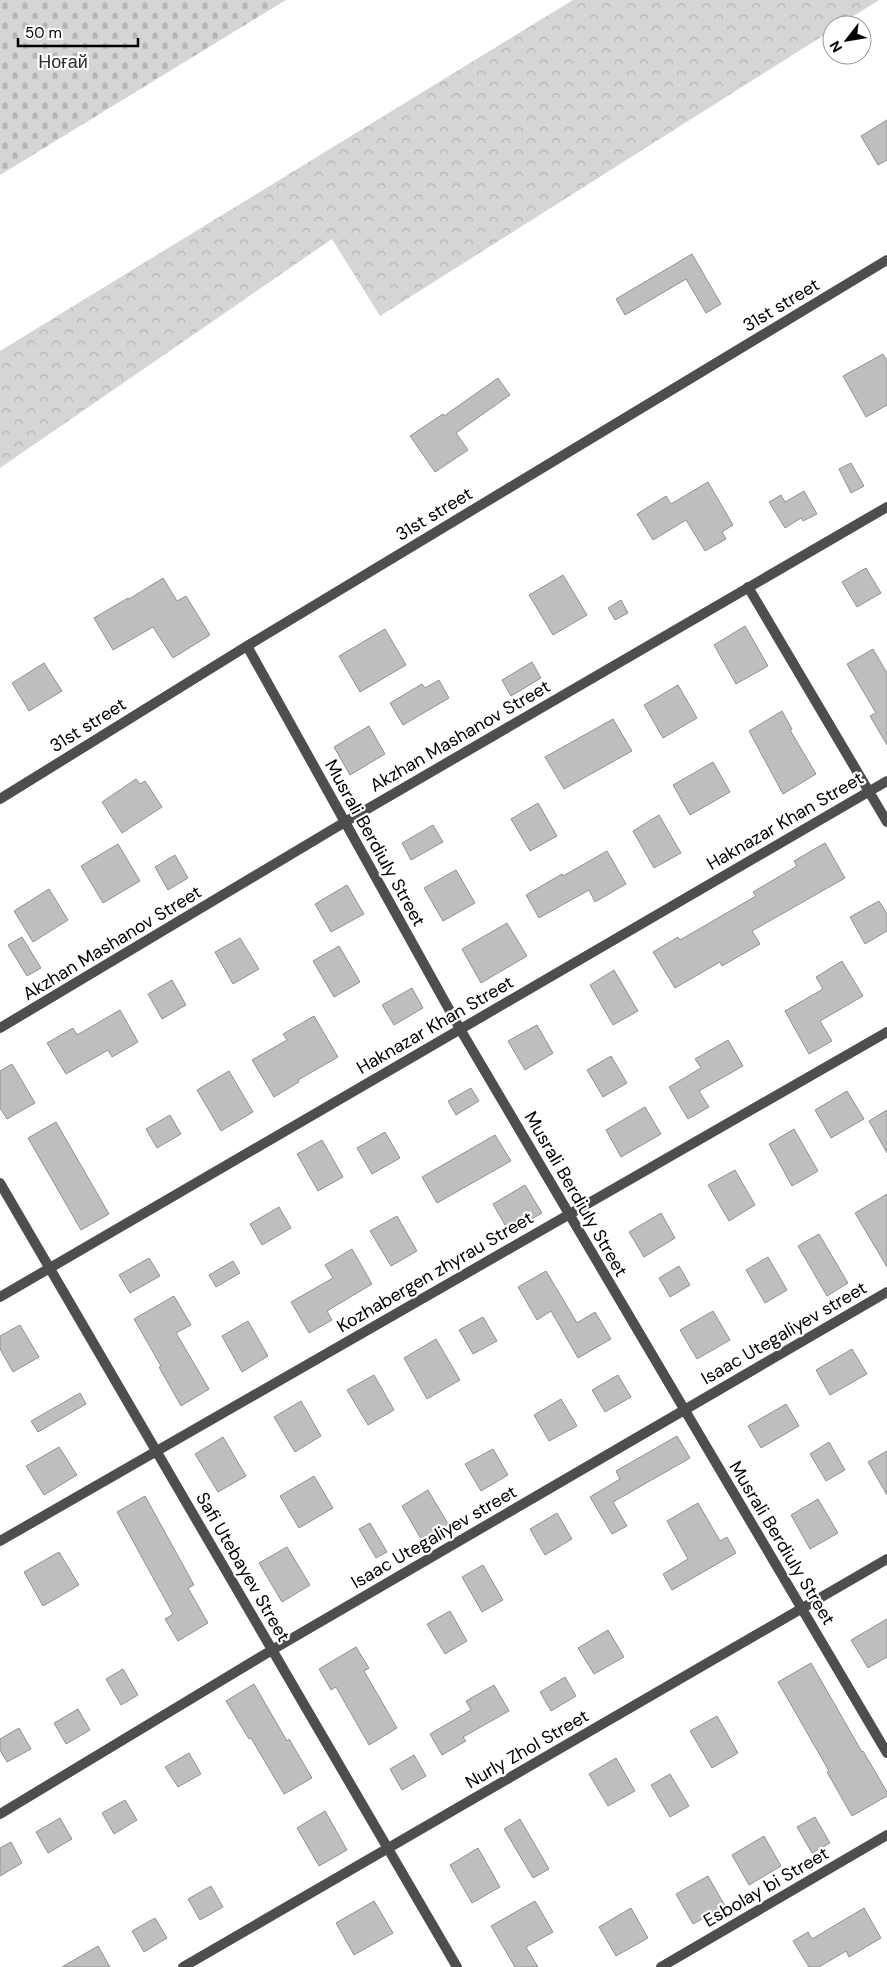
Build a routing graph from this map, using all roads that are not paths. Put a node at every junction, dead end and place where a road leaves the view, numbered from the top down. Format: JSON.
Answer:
{"nodes":[{"id":1,"x":887,"y":260,"type":"edge"},
{"id":2,"x":887,"y":507,"type":"edge"},
{"id":3,"x":748,"y":586,"type":"junction"},
{"id":4,"x":247,"y":646,"type":"junction"},
{"id":5,"x":887,"y":781,"type":"edge"},
{"id":6,"x":869,"y":791,"type":"junction"},
{"id":7,"x":0,"y":799,"type":"edge"},
{"id":8,"x":345,"y":822,"type":"junction"},
{"id":9,"x":887,"y":822,"type":"edge"},
{"id":10,"x":0,"y":1028,"type":"edge"},
{"id":11,"x":460,"y":1029,"type":"junction"},
{"id":12,"x":887,"y":1032,"type":"edge"},
{"id":13,"x":0,"y":1183,"type":"edge"},
{"id":14,"x":570,"y":1214,"type":"junction"},
{"id":15,"x":50,"y":1268,"type":"junction"},
{"id":16,"x":887,"y":1292,"type":"edge"},
{"id":17,"x":0,"y":1297,"type":"edge"},
{"id":18,"x":684,"y":1410,"type":"junction"},
{"id":19,"x":157,"y":1451,"type":"junction"},
{"id":20,"x":0,"y":1541,"type":"edge"},
{"id":21,"x":887,"y":1559,"type":"edge"},
{"id":22,"x":802,"y":1608,"type":"junction"},
{"id":23,"x":272,"y":1650,"type":"junction"},
{"id":24,"x":887,"y":1754,"type":"edge"},
{"id":25,"x":0,"y":1814,"type":"edge"},
{"id":26,"x":887,"y":1835,"type":"edge"},
{"id":27,"x":388,"y":1848,"type":"junction"},
{"id":28,"x":184,"y":1967,"type":"edge"},
{"id":29,"x":457,"y":1967,"type":"edge"},
{"id":30,"x":661,"y":1967,"type":"edge"}],
"edges":[{"from":1,"to":4,"type":"street","name":"31st street"},
{"from":2,"to":3,"type":"street","name":"Akzhan Mashanov Street"},
{"from":3,"to":6,"type":"street"},
{"from":3,"to":8,"type":"street","name":"Akzhan Mashanov Street"},
{"from":4,"to":7,"type":"street","name":"31st street"},
{"from":4,"to":8,"type":"street","name":"Musrali Berdiuly Street"},
{"from":5,"to":6,"type":"street","name":"Haknazar Khan Street"},
{"from":6,"to":9,"type":"street"},
{"from":6,"to":11,"type":"street","name":"Haknazar Khan Street"},
{"from":8,"to":10,"type":"street","name":"Akzhan Mashanov Street"},
{"from":8,"to":11,"type":"street","name":"Musrali Berdiuly Street"},
{"from":11,"to":14,"type":"street","name":"Musrali Berdiuly Street"},
{"from":11,"to":15,"type":"street","name":"Haknazar Khan Street"},
{"from":12,"to":14,"type":"street","name":"Kozhabergen zhyrau Street"},
{"from":13,"to":15,"type":"street","name":"Safi Utebayev Street"},
{"from":14,"to":18,"type":"street","name":"Musrali Berdiuly Street"},
{"from":14,"to":19,"type":"street","name":"Kozhabergen zhyrau Street"},
{"from":15,"to":17,"type":"street","name":"Haknazar Khan Street"},
{"from":15,"to":19,"type":"street","name":"Safi Utebayev Street"},
{"from":16,"to":18,"type":"street","name":"Isaac Utegaliyev street"},
{"from":18,"to":22,"type":"street","name":"Musrali Berdiuly Street"},
{"from":18,"to":23,"type":"street","name":"Isaac Utegaliyev street"},
{"from":19,"to":20,"type":"street","name":"Kozhabergen zhyrau Street"},
{"from":19,"to":23,"type":"street","name":"Safi Utebayev Street"},
{"from":21,"to":22,"type":"street","name":"Nurly Zhol Street"},
{"from":22,"to":24,"type":"street","name":"Musrali Berdiuly Street"},
{"from":22,"to":27,"type":"street","name":"Nurly Zhol Street"},
{"from":23,"to":25,"type":"street","name":"Isaac Utegaliyev street"},
{"from":23,"to":27,"type":"street","name":"Safi Utebayev Street"},
{"from":26,"to":30,"type":"street","name":"Esbolay bi Street"},
{"from":27,"to":28,"type":"street","name":"Nurly Zhol Street"},
{"from":27,"to":29,"type":"street","name":"Safi Utebayev Street"}]}
